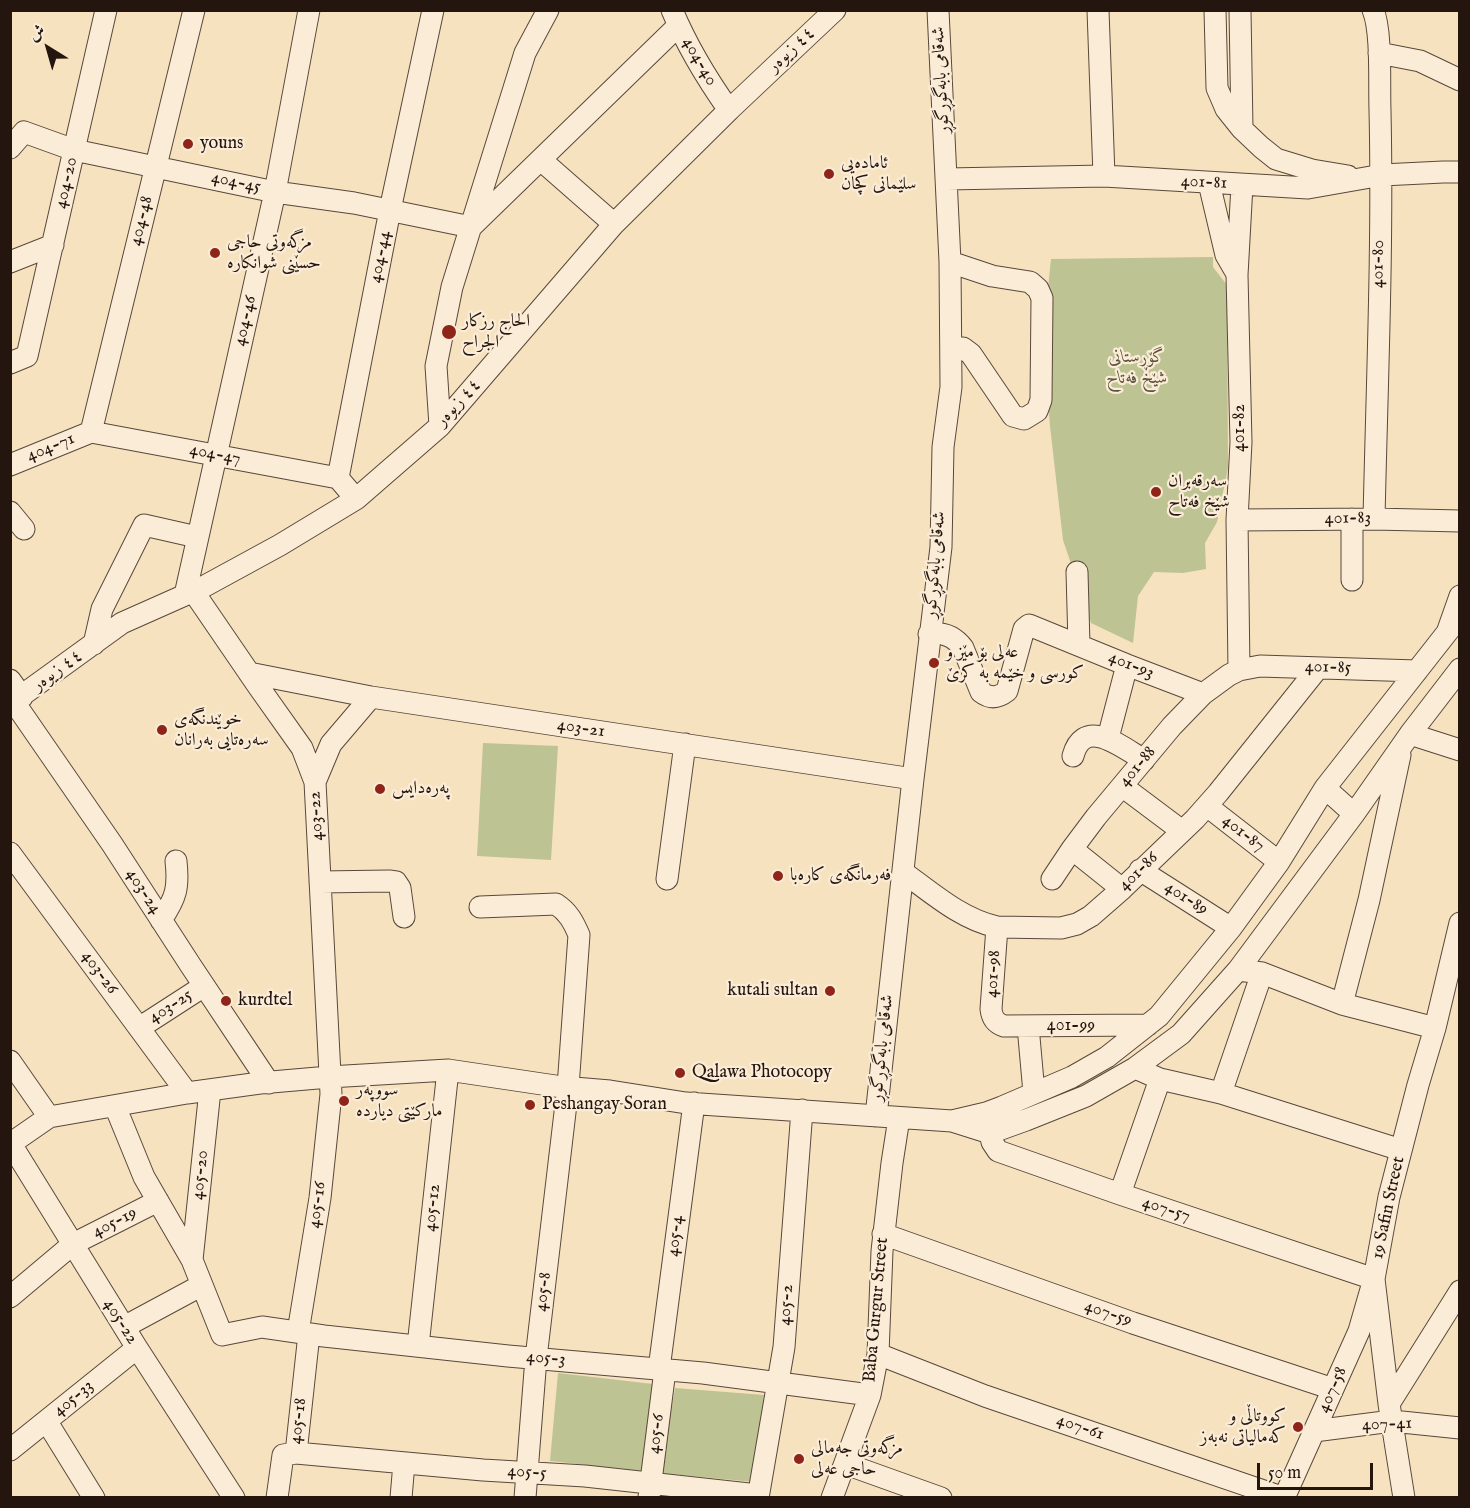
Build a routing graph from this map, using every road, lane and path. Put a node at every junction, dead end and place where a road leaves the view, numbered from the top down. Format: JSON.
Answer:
{"nodes":[{"id":1,"x":106,"y":10,"type":"edge"},
{"id":2,"x":194,"y":10,"type":"edge"},
{"id":3,"x":309,"y":10,"type":"edge"},
{"id":4,"x":433,"y":10,"type":"edge"},
{"id":5,"x":548,"y":10,"type":"edge"},
{"id":6,"x":835,"y":10,"type":"edge"},
{"id":7,"x":938,"y":10,"type":"edge"},
{"id":8,"x":1098,"y":10,"type":"edge"},
{"id":9,"x":1215,"y":10,"type":"edge"},
{"id":10,"x":1240,"y":10,"type":"edge"},
{"id":11,"x":1373,"y":10,"type":"edge"},
{"id":12,"x":675,"y":18,"type":"edge"},
{"id":13,"x":1379,"y":53,"type":"junction"},
{"id":14,"x":1460,"y":80,"type":"edge"},
{"id":15,"x":729,"y":110,"type":"junction"},
{"id":16,"x":1242,"y":129,"type":"junction"},
{"id":17,"x":10,"y":147,"type":"edge"},
{"id":18,"x":74,"y":150,"type":"junction"},
{"id":19,"x":541,"y":160,"type":"junction"},
{"id":20,"x":156,"y":166,"type":"junction"},
{"id":21,"x":1460,"y":172,"type":"edge"},
{"id":22,"x":1104,"y":176,"type":"junction"},
{"id":23,"x":1371,"y":177,"type":"junction"},
{"id":24,"x":947,"y":179,"type":"junction"},
{"id":25,"x":1209,"y":183,"type":"junction"},
{"id":26,"x":1242,"y":185,"type":"junction"},
{"id":27,"x":275,"y":192,"type":"junction"},
{"id":28,"x":390,"y":210,"type":"junction"},
{"id":29,"x":614,"y":224,"type":"junction"},
{"id":30,"x":471,"y":227,"type":"junction"},
{"id":31,"x":53,"y":245,"type":"junction"},
{"id":32,"x":10,"y":262,"type":"edge"},
{"id":33,"x":950,"y":262,"type":"junction"},
{"id":34,"x":1237,"y":274,"type":"junction"},
{"id":35,"x":951,"y":348,"type":"junction"},
{"id":36,"x":19,"y":360,"type":"edge"},
{"id":37,"x":440,"y":426,"type":"junction"},
{"id":38,"x":91,"y":432,"type":"junction"},
{"id":39,"x":216,"y":454,"type":"junction"},
{"id":40,"x":10,"y":465,"type":"edge"},
{"id":41,"x":338,"y":478,"type":"junction"},
{"id":42,"x":356,"y":499,"type":"junction"},
{"id":43,"x":10,"y":512,"type":"edge"},
{"id":44,"x":1352,"y":519,"type":"junction"},
{"id":45,"x":1374,"y":519,"type":"junction"},
{"id":46,"x":1237,"y":520,"type":"junction"},
{"id":47,"x":1460,"y":521,"type":"edge"},
{"id":48,"x":24,"y":529,"type":"dead end"},
{"id":49,"x":197,"y":537,"type":"junction"},
{"id":50,"x":1077,"y":572,"type":"dead end"},
{"id":51,"x":1352,"y":580,"type":"dead end"},
{"id":52,"x":189,"y":593,"type":"junction"},
{"id":53,"x":1460,"y":596,"type":"edge"},
{"id":54,"x":1460,"y":616,"type":"edge"},
{"id":55,"x":1446,"y":633,"type":"junction"},
{"id":56,"x":929,"y":634,"type":"junction"},
{"id":57,"x":94,"y":644,"type":"junction"},
{"id":58,"x":1080,"y":645,"type":"junction"},
{"id":59,"x":1127,"y":665,"type":"junction"},
{"id":60,"x":1318,"y":668,"type":"junction"},
{"id":61,"x":1460,"y":669,"type":"edge"},
{"id":62,"x":1239,"y":670,"type":"junction"},
{"id":63,"x":1417,"y":671,"type":"junction"},
{"id":64,"x":249,"y":673,"type":"junction"},
{"id":65,"x":1203,"y":694,"type":"junction"},
{"id":66,"x":14,"y":696,"type":"edge"},
{"id":67,"x":371,"y":697,"type":"junction"},
{"id":68,"x":1108,"y":738,"type":"junction"},
{"id":69,"x":1406,"y":742,"type":"junction"},
{"id":70,"x":685,"y":744,"type":"junction"},
{"id":71,"x":1460,"y":750,"type":"edge"},
{"id":72,"x":1073,"y":756,"type":"dead end"},
{"id":73,"x":1144,"y":760,"type":"junction"},
{"id":74,"x":913,"y":779,"type":"junction"},
{"id":75,"x":315,"y":782,"type":"junction"},
{"id":76,"x":1122,"y":786,"type":"junction"},
{"id":77,"x":1325,"y":789,"type":"junction"},
{"id":78,"x":1207,"y":806,"type":"junction"},
{"id":79,"x":1354,"y":814,"type":"junction"},
{"id":80,"x":1182,"y":831,"type":"junction"},
{"id":81,"x":1072,"y":849,"type":"junction"},
{"id":82,"x":10,"y":853,"type":"edge"},
{"id":83,"x":176,"y":861,"type":"dead end"},
{"id":84,"x":1279,"y":862,"type":"junction"},
{"id":85,"x":1140,"y":870,"type":"junction"},
{"id":86,"x":903,"y":872,"type":"junction"},
{"id":87,"x":667,"y":879,"type":"dead end"},
{"id":88,"x":1052,"y":879,"type":"dead end"},
{"id":89,"x":320,"y":882,"type":"junction"},
{"id":90,"x":1122,"y":889,"type":"junction"},
{"id":91,"x":480,"y":907,"type":"dead end"},
{"id":92,"x":404,"y":917,"type":"dead end"},
{"id":93,"x":161,"y":920,"type":"junction"},
{"id":94,"x":1460,"y":923,"type":"edge"},
{"id":95,"x":997,"y":927,"type":"junction"},
{"id":96,"x":1231,"y":928,"type":"junction"},
{"id":97,"x":1238,"y":970,"type":"junction"},
{"id":98,"x":1262,"y":973,"type":"junction"},
{"id":99,"x":1454,"y":976,"type":"edge"},
{"id":100,"x":204,"y":986,"type":"junction"},
{"id":101,"x":1342,"y":1004,"type":"junction"},
{"id":102,"x":995,"y":1021,"type":"joint"},
{"id":103,"x":1148,"y":1025,"type":"junction"},
{"id":104,"x":1028,"y":1026,"type":"junction"},
{"id":105,"x":139,"y":1028,"type":"junction"},
{"id":106,"x":1435,"y":1028,"type":"junction"},
{"id":107,"x":10,"y":1061,"type":"edge"},
{"id":108,"x":1136,"y":1068,"type":"junction"},
{"id":109,"x":448,"y":1070,"type":"junction"},
{"id":110,"x":329,"y":1077,"type":"junction"},
{"id":111,"x":1160,"y":1079,"type":"junction"},
{"id":112,"x":269,"y":1083,"type":"junction"},
{"id":113,"x":568,"y":1087,"type":"junction"},
{"id":114,"x":210,"y":1090,"type":"junction"},
{"id":115,"x":187,"y":1093,"type":"junction"},
{"id":116,"x":1034,"y":1093,"type":"junction"},
{"id":117,"x":1221,"y":1093,"type":"junction"},
{"id":118,"x":694,"y":1103,"type":"junction"},
{"id":119,"x":115,"y":1106,"type":"junction"},
{"id":120,"x":802,"y":1110,"type":"junction"},
{"id":121,"x":876,"y":1116,"type":"junction"},
{"id":122,"x":49,"y":1117,"type":"junction"},
{"id":123,"x":899,"y":1118,"type":"junction"},
{"id":124,"x":988,"y":1123,"type":"junction"},
{"id":125,"x":11,"y":1144,"type":"edge"},
{"id":126,"x":1401,"y":1150,"type":"junction"},
{"id":127,"x":1120,"y":1194,"type":"junction"},
{"id":128,"x":158,"y":1201,"type":"junction"},
{"id":129,"x":883,"y":1234,"type":"junction"},
{"id":130,"x":73,"y":1244,"type":"junction"},
{"id":131,"x":192,"y":1260,"type":"junction"},
{"id":132,"x":1374,"y":1279,"type":"junction"},
{"id":133,"x":202,"y":1285,"type":"junction"},
{"id":134,"x":1460,"y":1291,"type":"edge"},
{"id":135,"x":10,"y":1297,"type":"edge"},
{"id":136,"x":124,"y":1327,"type":"junction"},
{"id":137,"x":304,"y":1333,"type":"junction"},
{"id":138,"x":418,"y":1346,"type":"junction"},
{"id":139,"x":137,"y":1348,"type":"junction"},
{"id":140,"x":878,"y":1354,"type":"junction"},
{"id":141,"x":536,"y":1358,"type":"junction"},
{"id":142,"x":662,"y":1369,"type":"junction"},
{"id":143,"x":777,"y":1383,"type":"junction"},
{"id":144,"x":1333,"y":1389,"type":"junction"},
{"id":145,"x":870,"y":1395,"type":"junction"},
{"id":146,"x":1390,"y":1413,"type":"junction"},
{"id":147,"x":47,"y":1422,"type":"junction"},
{"id":148,"x":1460,"y":1428,"type":"edge"},
{"id":149,"x":1314,"y":1431,"type":"junction"},
{"id":150,"x":10,"y":1450,"type":"edge"},
{"id":151,"x":296,"y":1453,"type":"junction"},
{"id":152,"x":404,"y":1462,"type":"junction"},
{"id":153,"x":846,"y":1464,"type":"junction"},
{"id":154,"x":528,"y":1473,"type":"junction"},
{"id":155,"x":650,"y":1490,"type":"edge"},
{"id":156,"x":758,"y":1496,"type":"edge"},
{"id":157,"x":94,"y":1497,"type":"edge"},
{"id":158,"x":234,"y":1497,"type":"edge"},
{"id":159,"x":277,"y":1497,"type":"edge"},
{"id":160,"x":401,"y":1497,"type":"edge"},
{"id":161,"x":525,"y":1497,"type":"edge"},
{"id":162,"x":832,"y":1497,"type":"edge"},
{"id":163,"x":941,"y":1497,"type":"edge"},
{"id":164,"x":1284,"y":1497,"type":"edge"},
{"id":165,"x":1404,"y":1497,"type":"edge"}],
"edges":[{"from":1,"to":18,"type":"street","name":"404-20"},
{"from":2,"to":20,"type":"street","name":"404-48"},
{"from":3,"to":27,"type":"street","name":"404-46"},
{"from":4,"to":28,"type":"street","name":"404-44"},
{"from":5,"to":30,"type":"street"},
{"from":6,"to":15,"type":"street","name":"٤٤ زیوەر"},
{"from":7,"to":24,"type":"street","name":"شەقامی بابەگوڕگوڕ"},
{"from":8,"to":22,"type":"street"},
{"from":9,"to":16,"type":"street"},
{"from":10,"to":16,"type":"street"},
{"from":11,"to":13,"type":"street","name":"401-80"},
{"from":12,"to":15,"type":"street","name":"404-40"},
{"from":12,"to":19,"type":"street"},
{"from":13,"to":14,"type":"street"},
{"from":13,"to":23,"type":"street","name":"401-80"},
{"from":15,"to":29,"type":"street","name":"٤٤ زیوەر"},
{"from":16,"to":23,"type":"street"},
{"from":17,"to":18,"type":"street","name":"404-45"},
{"from":18,"to":20,"type":"street","name":"404-45"},
{"from":18,"to":31,"type":"street","name":"404-20"},
{"from":19,"to":29,"type":"street"},
{"from":19,"to":30,"type":"street"},
{"from":20,"to":27,"type":"street","name":"404-45"},
{"from":20,"to":38,"type":"street","name":"404-48"},
{"from":21,"to":23,"type":"street","name":"401-81"},
{"from":22,"to":24,"type":"street","name":"401-81"},
{"from":22,"to":25,"type":"street","name":"401-81"},
{"from":23,"to":26,"type":"street","name":"401-81"},
{"from":23,"to":45,"type":"street","name":"401-80"},
{"from":24,"to":33,"type":"street","name":"شەقامی بابەگوڕگوڕ"},
{"from":25,"to":26,"type":"street","name":"401-81"},
{"from":25,"to":34,"type":"street"},
{"from":26,"to":34,"type":"street","name":"401-82"},
{"from":27,"to":28,"type":"street","name":"404-45"},
{"from":27,"to":39,"type":"street","name":"404-46"},
{"from":28,"to":30,"type":"street","name":"404-45"},
{"from":28,"to":41,"type":"street","name":"404-44"},
{"from":29,"to":37,"type":"street","name":"٤٤ زیوەر"},
{"from":30,"to":37,"type":"street"},
{"from":31,"to":32,"type":"street"},
{"from":31,"to":36,"type":"street","name":"404-20"},
{"from":33,"to":35,"type":"street","name":"شەقامی بابەگوڕگوڕ"},
{"from":33,"to":35,"type":"street"},
{"from":34,"to":46,"type":"street","name":"401-82"},
{"from":35,"to":56,"type":"street","name":"شەقامی بابەگوڕگوڕ"},
{"from":37,"to":42,"type":"street","name":"٤٤ زیوەر"},
{"from":38,"to":39,"type":"street","name":"404-47"},
{"from":38,"to":40,"type":"street","name":"404-71"},
{"from":39,"to":41,"type":"street","name":"404-47"},
{"from":39,"to":49,"type":"street","name":"404-46"},
{"from":41,"to":42,"type":"street"},
{"from":42,"to":52,"type":"street","name":"٤٤ زیوەر"},
{"from":43,"to":48,"type":"street"},
{"from":44,"to":45,"type":"street","name":"401-83"},
{"from":44,"to":46,"type":"street","name":"401-83"},
{"from":44,"to":51,"type":"street"},
{"from":45,"to":47,"type":"street","name":"401-83"},
{"from":46,"to":62,"type":"street","name":"401-82"},
{"from":49,"to":52,"type":"street","name":"404-46"},
{"from":49,"to":57,"type":"street"},
{"from":50,"to":58,"type":"street"},
{"from":52,"to":57,"type":"street","name":"٤٤ زیوەر"},
{"from":52,"to":64,"type":"street","name":"403-22"},
{"from":53,"to":55,"type":"street"},
{"from":54,"to":55,"type":"street"},
{"from":55,"to":63,"type":"street"},
{"from":56,"to":58,"type":"street","name":"401-93"},
{"from":56,"to":74,"type":"street","name":"شەقامی بابەگوڕگوڕ"},
{"from":57,"to":66,"type":"street","name":"٤٤ زیوەر"},
{"from":58,"to":59,"type":"street","name":"401-93"},
{"from":59,"to":65,"type":"street","name":"401-93"},
{"from":59,"to":68,"type":"street"},
{"from":60,"to":62,"type":"street","name":"401-85"},
{"from":60,"to":63,"type":"street","name":"401-85"},
{"from":60,"to":78,"type":"street","name":"401-86"},
{"from":61,"to":69,"type":"street"},
{"from":62,"to":65,"type":"street","name":"401-88"},
{"from":63,"to":77,"type":"street"},
{"from":64,"to":67,"type":"street","name":"403-21"},
{"from":64,"to":75,"type":"street","name":"403-22"},
{"from":65,"to":73,"type":"street","name":"401-88"},
{"from":66,"to":93,"type":"street","name":"403-24"},
{"from":67,"to":70,"type":"street","name":"403-21"},
{"from":67,"to":75,"type":"street"},
{"from":68,"to":72,"type":"street"},
{"from":68,"to":73,"type":"street"},
{"from":69,"to":71,"type":"street"},
{"from":69,"to":79,"type":"street"},
{"from":69,"to":101,"type":"street"},
{"from":70,"to":74,"type":"street","name":"403-21"},
{"from":70,"to":87,"type":"street"},
{"from":73,"to":76,"type":"street","name":"401-88"},
{"from":74,"to":86,"type":"street","name":"شەقامی بابەگوڕگوڕ"},
{"from":75,"to":89,"type":"street","name":"403-22"},
{"from":76,"to":80,"type":"street"},
{"from":76,"to":81,"type":"street","name":"401-88"},
{"from":77,"to":79,"type":"street"},
{"from":77,"to":84,"type":"street"},
{"from":78,"to":80,"type":"street","name":"401-86"},
{"from":78,"to":84,"type":"street","name":"401-87"},
{"from":79,"to":97,"type":"street"},
{"from":80,"to":85,"type":"street","name":"401-86"},
{"from":81,"to":88,"type":"street","name":"401-88"},
{"from":81,"to":90,"type":"street"},
{"from":82,"to":105,"type":"street","name":"403-26"},
{"from":83,"to":93,"type":"street"},
{"from":84,"to":96,"type":"street"},
{"from":85,"to":90,"type":"street","name":"401-86"},
{"from":85,"to":96,"type":"street","name":"401-89"},
{"from":86,"to":95,"type":"street","name":"401-86"},
{"from":86,"to":121,"type":"street","name":"شەقامی بابەگوڕگوڕ"},
{"from":89,"to":92,"type":"street"},
{"from":89,"to":110,"type":"street","name":"403-22"},
{"from":90,"to":95,"type":"street","name":"401-86"},
{"from":91,"to":113,"type":"street","name":"405-8"},
{"from":93,"to":100,"type":"street","name":"403-24"},
{"from":94,"to":99,"type":"street","name":"19 Safin Street"},
{"from":95,"to":102,"type":"street","name":"401-98"},
{"from":96,"to":103,"type":"street"},
{"from":97,"to":98,"type":"street"},
{"from":97,"to":108,"type":"street"},
{"from":98,"to":101,"type":"street"},
{"from":98,"to":117,"type":"street"},
{"from":99,"to":106,"type":"street","name":"19 Safin Street"},
{"from":100,"to":105,"type":"street","name":"403-25"},
{"from":100,"to":112,"type":"street","name":"403-24"},
{"from":101,"to":106,"type":"street"},
{"from":102,"to":104,"type":"street","name":"401-99"},
{"from":103,"to":104,"type":"street","name":"401-99"},
{"from":103,"to":116,"type":"street"},
{"from":104,"to":116,"type":"street"},
{"from":105,"to":115,"type":"street","name":"403-26"},
{"from":106,"to":126,"type":"street","name":"19 Safin Street"},
{"from":107,"to":122,"type":"street"},
{"from":108,"to":111,"type":"street"},
{"from":108,"to":124,"type":"street"},
{"from":109,"to":110,"type":"street"},
{"from":109,"to":113,"type":"street"},
{"from":109,"to":138,"type":"street","name":"405-12"},
{"from":110,"to":112,"type":"street"},
{"from":110,"to":137,"type":"street","name":"405-16"},
{"from":111,"to":117,"type":"street"},
{"from":111,"to":127,"type":"street"},
{"from":112,"to":114,"type":"street"},
{"from":113,"to":118,"type":"street"},
{"from":113,"to":141,"type":"street","name":"405-8"},
{"from":114,"to":115,"type":"street"},
{"from":114,"to":131,"type":"street","name":"405-20"},
{"from":115,"to":119,"type":"street"},
{"from":116,"to":124,"type":"street"},
{"from":117,"to":126,"type":"street"},
{"from":118,"to":120,"type":"street"},
{"from":118,"to":142,"type":"street","name":"405-4"},
{"from":119,"to":122,"type":"street"},
{"from":119,"to":128,"type":"street"},
{"from":120,"to":121,"type":"street"},
{"from":120,"to":143,"type":"street","name":"405-2"},
{"from":121,"to":123,"type":"street"},
{"from":122,"to":125,"type":"street"},
{"from":123,"to":124,"type":"street"},
{"from":123,"to":129,"type":"street","name":"Baba Gurgur Street"},
{"from":124,"to":127,"type":"street","name":"407-57"},
{"from":125,"to":130,"type":"street","name":"405-22"},
{"from":126,"to":132,"type":"street","name":"19 Safin Street"},
{"from":127,"to":132,"type":"street","name":"407-57"},
{"from":128,"to":130,"type":"street","name":"405-19"},
{"from":128,"to":131,"type":"street"},
{"from":129,"to":140,"type":"street","name":"Baba Gurgur Street"},
{"from":129,"to":144,"type":"street","name":"407-59"},
{"from":130,"to":135,"type":"street","name":"405-19"},
{"from":130,"to":136,"type":"street","name":"405-22"},
{"from":131,"to":133,"type":"street"},
{"from":132,"to":144,"type":"street","name":"407-58"},
{"from":132,"to":146,"type":"street","name":"19 Safin Street"},
{"from":133,"to":136,"type":"street"},
{"from":133,"to":137,"type":"street","name":"405-3"},
{"from":134,"to":146,"type":"street"},
{"from":136,"to":139,"type":"street","name":"405-22"},
{"from":137,"to":138,"type":"street","name":"405-3"},
{"from":137,"to":151,"type":"street","name":"405-18"},
{"from":138,"to":141,"type":"street","name":"405-3"},
{"from":139,"to":147,"type":"street","name":"405-33"},
{"from":139,"to":158,"type":"street","name":"405-22"},
{"from":140,"to":145,"type":"street","name":"Baba Gurgur Street"},
{"from":140,"to":164,"type":"street","name":"407-61"},
{"from":141,"to":142,"type":"street","name":"405-3"},
{"from":141,"to":154,"type":"street","name":"405-8"},
{"from":142,"to":143,"type":"street","name":"405-3"},
{"from":142,"to":155,"type":"street","name":"405-6"},
{"from":143,"to":145,"type":"street","name":"405-3"},
{"from":143,"to":156,"type":"street","name":"405-2"},
{"from":144,"to":149,"type":"street","name":"407-58"},
{"from":145,"to":153,"type":"street","name":"Baba Gurgur Street"},
{"from":146,"to":148,"type":"street","name":"407-41"},
{"from":146,"to":149,"type":"street","name":"407-41"},
{"from":146,"to":165,"type":"street","name":"19 Safin Street"},
{"from":147,"to":150,"type":"street","name":"405-33"},
{"from":147,"to":157,"type":"street"},
{"from":149,"to":164,"type":"street","name":"407-58"},
{"from":151,"to":152,"type":"street","name":"405-5"},
{"from":151,"to":159,"type":"street","name":"405-18"},
{"from":152,"to":154,"type":"street","name":"405-5"},
{"from":152,"to":160,"type":"street"},
{"from":153,"to":162,"type":"street","name":"Baba Gurgur Street"},
{"from":153,"to":163,"type":"street"},
{"from":154,"to":155,"type":"street","name":"405-5"},
{"from":154,"to":161,"type":"street","name":"405-8"},
{"from":155,"to":156,"type":"street","name":"405-5"}]}
